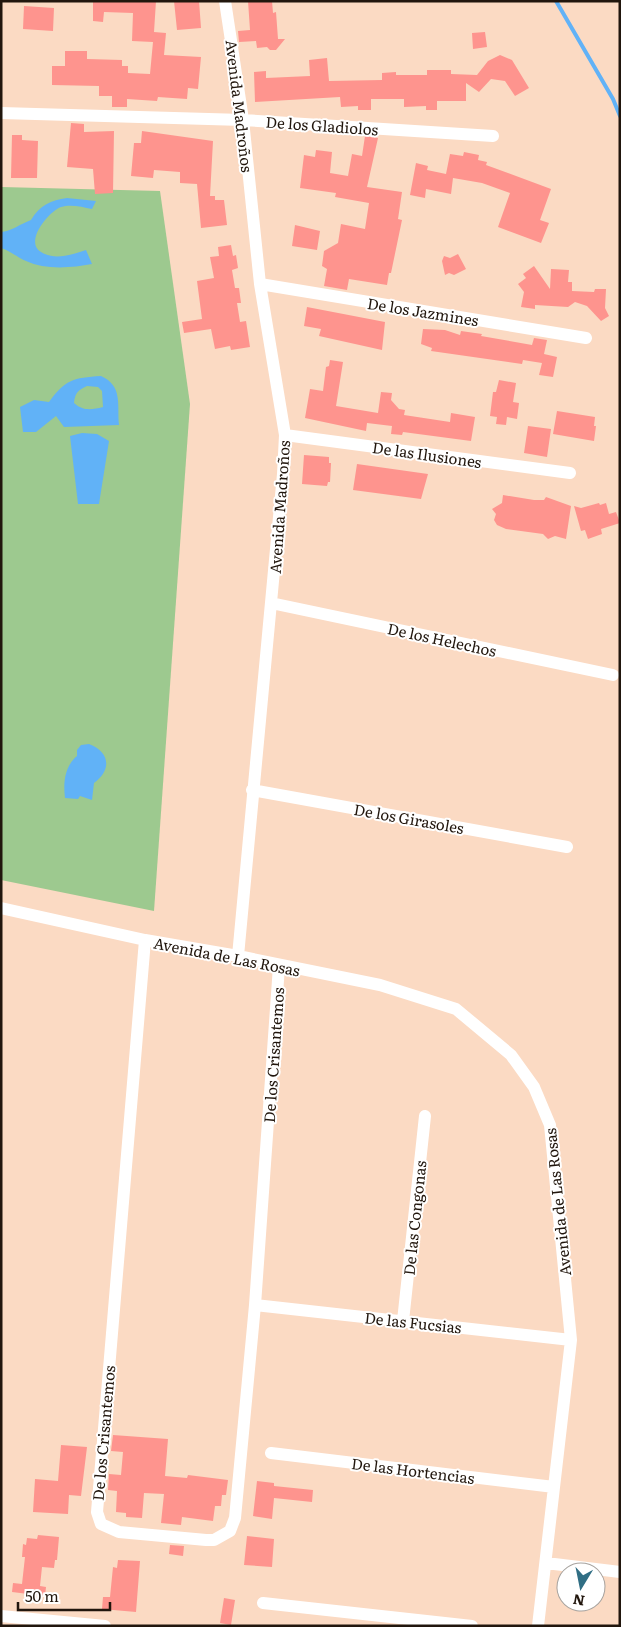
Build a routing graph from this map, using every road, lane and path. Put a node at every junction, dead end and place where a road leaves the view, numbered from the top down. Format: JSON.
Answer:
{"nodes":[{"id":1,"x":225,"y":1,"type":"edge"},
{"id":2,"x":1,"y":113,"type":"edge"},
{"id":3,"x":243,"y":120,"type":"junction"},
{"id":4,"x":493,"y":136,"type":"dead end"},
{"id":5,"x":260,"y":284,"type":"junction"},
{"id":6,"x":586,"y":338,"type":"dead end"},
{"id":7,"x":285,"y":435,"type":"junction"},
{"id":8,"x":570,"y":473,"type":"dead end"},
{"id":9,"x":271,"y":603,"type":"junction"},
{"id":10,"x":613,"y":675,"type":"dead end"},
{"id":11,"x":252,"y":790,"type":"junction"},
{"id":12,"x":567,"y":847,"type":"dead end"},
{"id":13,"x":1,"y":908,"type":"edge"},
{"id":14,"x":145,"y":940,"type":"junction"},
{"id":15,"x":238,"y":956,"type":"junction"},
{"id":16,"x":279,"y":966,"type":"junction"},
{"id":17,"x":425,"y":1116,"type":"dead end"},
{"id":18,"x":255,"y":1305,"type":"junction"},
{"id":19,"x":403,"y":1321,"type":"junction"},
{"id":20,"x":571,"y":1340,"type":"junction"},
{"id":21,"x":271,"y":1453,"type":"dead end"},
{"id":22,"x":554,"y":1487,"type":"junction"},
{"id":23,"x":546,"y":1563,"type":"junction"},
{"id":24,"x":620,"y":1572,"type":"edge"},
{"id":25,"x":263,"y":1603,"type":"dead end"},
{"id":26,"x":1,"y":1616,"type":"edge"},
{"id":27,"x":105,"y":1626,"type":"edge"},
{"id":28,"x":472,"y":1626,"type":"edge"},
{"id":29,"x":538,"y":1626,"type":"edge"}],
"edges":[{"from":1,"to":3,"type":"street","name":"Avenida Madroños"},
{"from":2,"to":3,"type":"street","name":"De los Gladiolos"},
{"from":3,"to":4,"type":"street","name":"De los Gladiolos"},
{"from":3,"to":5,"type":"street","name":"Avenida Madroños"},
{"from":5,"to":6,"type":"street","name":"De los Jazmines"},
{"from":5,"to":7,"type":"street","name":"Avenida Madroños"},
{"from":7,"to":8,"type":"street","name":"De las Ilusiones"},
{"from":7,"to":9,"type":"street","name":"Avenida Madroños"},
{"from":9,"to":10,"type":"street","name":"De los Helechos"},
{"from":9,"to":11,"type":"street","name":"Avenida Madroños"},
{"from":11,"to":12,"type":"street","name":"De los Girasoles"},
{"from":11,"to":15,"type":"street","name":"Avenida Madroños"},
{"from":13,"to":14,"type":"street","name":"Avenida de Las Rosas"},
{"from":14,"to":15,"type":"street","name":"Avenida de Las Rosas"},
{"from":14,"to":18,"type":"street","name":"De los Crisantemos"},
{"from":15,"to":16,"type":"street","name":"Avenida de Las Rosas"},
{"from":16,"to":18,"type":"street","name":"De los Crisantemos"},
{"from":16,"to":20,"type":"street","name":"Avenida de Las Rosas"},
{"from":17,"to":19,"type":"street","name":"De las Congonas"},
{"from":18,"to":19,"type":"street","name":"De las Fucsias"},
{"from":19,"to":20,"type":"street","name":"De las Fucsias"},
{"from":20,"to":22,"type":"street","name":"Avenida de Las Rosas"},
{"from":21,"to":22,"type":"street","name":"De las Hortencias"},
{"from":22,"to":23,"type":"street","name":"Avenida de Las Rosas"},
{"from":23,"to":24,"type":"street"},
{"from":23,"to":29,"type":"street","name":"Avenida de Las Rosas"},
{"from":25,"to":28,"type":"street"},
{"from":26,"to":27,"type":"street"}]}
